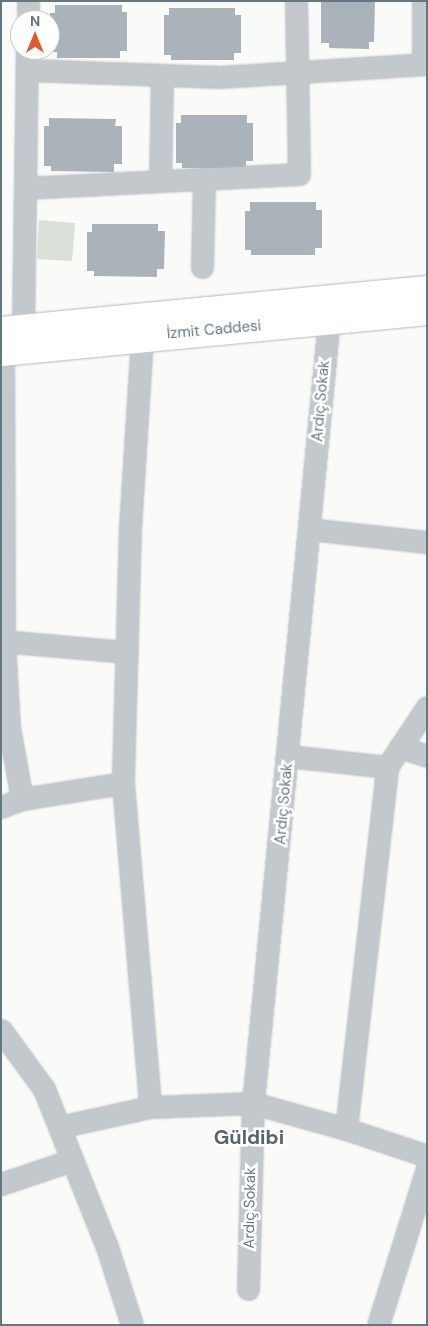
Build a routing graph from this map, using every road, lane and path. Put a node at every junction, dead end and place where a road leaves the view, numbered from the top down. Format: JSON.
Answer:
{"nodes":[{"id":1,"x":296,"y":1,"type":"edge"},
{"id":2,"x":423,"y":1,"type":"edge"},
{"id":3,"x":27,"y":60,"type":"edge"},
{"id":4,"x":425,"y":64,"type":"edge"},
{"id":5,"x":299,"y":72,"type":"junction"},
{"id":6,"x":162,"y":75,"type":"junction"},
{"id":7,"x":204,"y":178,"type":"junction"},
{"id":8,"x":160,"y":181,"type":"junction"},
{"id":9,"x":25,"y":188,"type":"junction"},
{"id":10,"x":202,"y":267,"type":"dead end"},
{"id":11,"x":427,"y":290,"type":"edge"},
{"id":12,"x":427,"y":311,"type":"edge"},
{"id":13,"x":328,"y":320,"type":"junction"},
{"id":14,"x":142,"y":337,"type":"junction"},
{"id":15,"x":7,"y":341,"type":"edge"},
{"id":16,"x":309,"y":529,"type":"junction"},
{"id":17,"x":427,"y":542,"type":"edge"},
{"id":18,"x":2,"y":642,"type":"edge"},
{"id":19,"x":126,"y":652,"type":"junction"},
{"id":20,"x":427,"y":707,"type":"edge"},
{"id":21,"x":400,"y":747,"type":"junction"},
{"id":22,"x":288,"y":756,"type":"junction"},
{"id":23,"x":427,"y":756,"type":"edge"},
{"id":24,"x":387,"y":767,"type":"junction"},
{"id":25,"x":123,"y":783,"type":"junction"},
{"id":26,"x":22,"y":799,"type":"junction"},
{"id":27,"x":1,"y":807,"type":"edge"},
{"id":28,"x":1,"y":1030,"type":"edge"},
{"id":29,"x":252,"y":1103,"type":"junction"},
{"id":30,"x":150,"y":1108,"type":"junction"},
{"id":31,"x":59,"y":1127,"type":"junction"},
{"id":32,"x":346,"y":1129,"type":"junction"},
{"id":33,"x":427,"y":1156,"type":"edge"},
{"id":34,"x":72,"y":1160,"type":"junction"},
{"id":35,"x":427,"y":1169,"type":"edge"},
{"id":36,"x":1,"y":1184,"type":"edge"},
{"id":37,"x":248,"y":1289,"type":"dead end"},
{"id":38,"x":132,"y":1325,"type":"edge"},
{"id":39,"x":378,"y":1325,"type":"edge"}],
"edges":[{"from":1,"to":5,"type":"street"},
{"from":2,"to":4,"type":"street"},
{"from":3,"to":6,"type":"street"},
{"from":3,"to":9,"type":"street"},
{"from":4,"to":5,"type":"street"},
{"from":5,"to":6,"type":"street"},
{"from":5,"to":7,"type":"street"},
{"from":6,"to":8,"type":"street"},
{"from":7,"to":8,"type":"street"},
{"from":7,"to":10,"type":"street"},
{"from":8,"to":9,"type":"street"},
{"from":9,"to":15,"type":"street"},
{"from":11,"to":15,"type":"main road","name":"İzmit Caddesi"},
{"from":12,"to":13,"type":"main road","name":"İzmit Caddesi"},
{"from":13,"to":14,"type":"main road","name":"İzmit Caddesi"},
{"from":13,"to":16,"type":"street","name":"Ardıç Sokak"},
{"from":14,"to":15,"type":"main road","name":"İzmit Caddesi"},
{"from":14,"to":19,"type":"street"},
{"from":15,"to":18,"type":"street"},
{"from":16,"to":17,"type":"street"},
{"from":16,"to":22,"type":"street","name":"Ardıç Sokak"},
{"from":18,"to":19,"type":"street"},
{"from":18,"to":26,"type":"street"},
{"from":19,"to":25,"type":"street"},
{"from":20,"to":21,"type":"street"},
{"from":21,"to":23,"type":"street"},
{"from":21,"to":24,"type":"street"},
{"from":22,"to":24,"type":"street"},
{"from":22,"to":29,"type":"street","name":"Ardıç Sokak"},
{"from":24,"to":32,"type":"street"},
{"from":25,"to":26,"type":"street"},
{"from":25,"to":30,"type":"street"},
{"from":26,"to":27,"type":"street"},
{"from":28,"to":31,"type":"street"},
{"from":29,"to":30,"type":"street"},
{"from":29,"to":32,"type":"street"},
{"from":29,"to":37,"type":"street","name":"Ardıç Sokak"},
{"from":30,"to":31,"type":"street"},
{"from":31,"to":34,"type":"street"},
{"from":32,"to":33,"type":"street"},
{"from":34,"to":36,"type":"street"},
{"from":34,"to":38,"type":"street"},
{"from":35,"to":39,"type":"street"}]}
